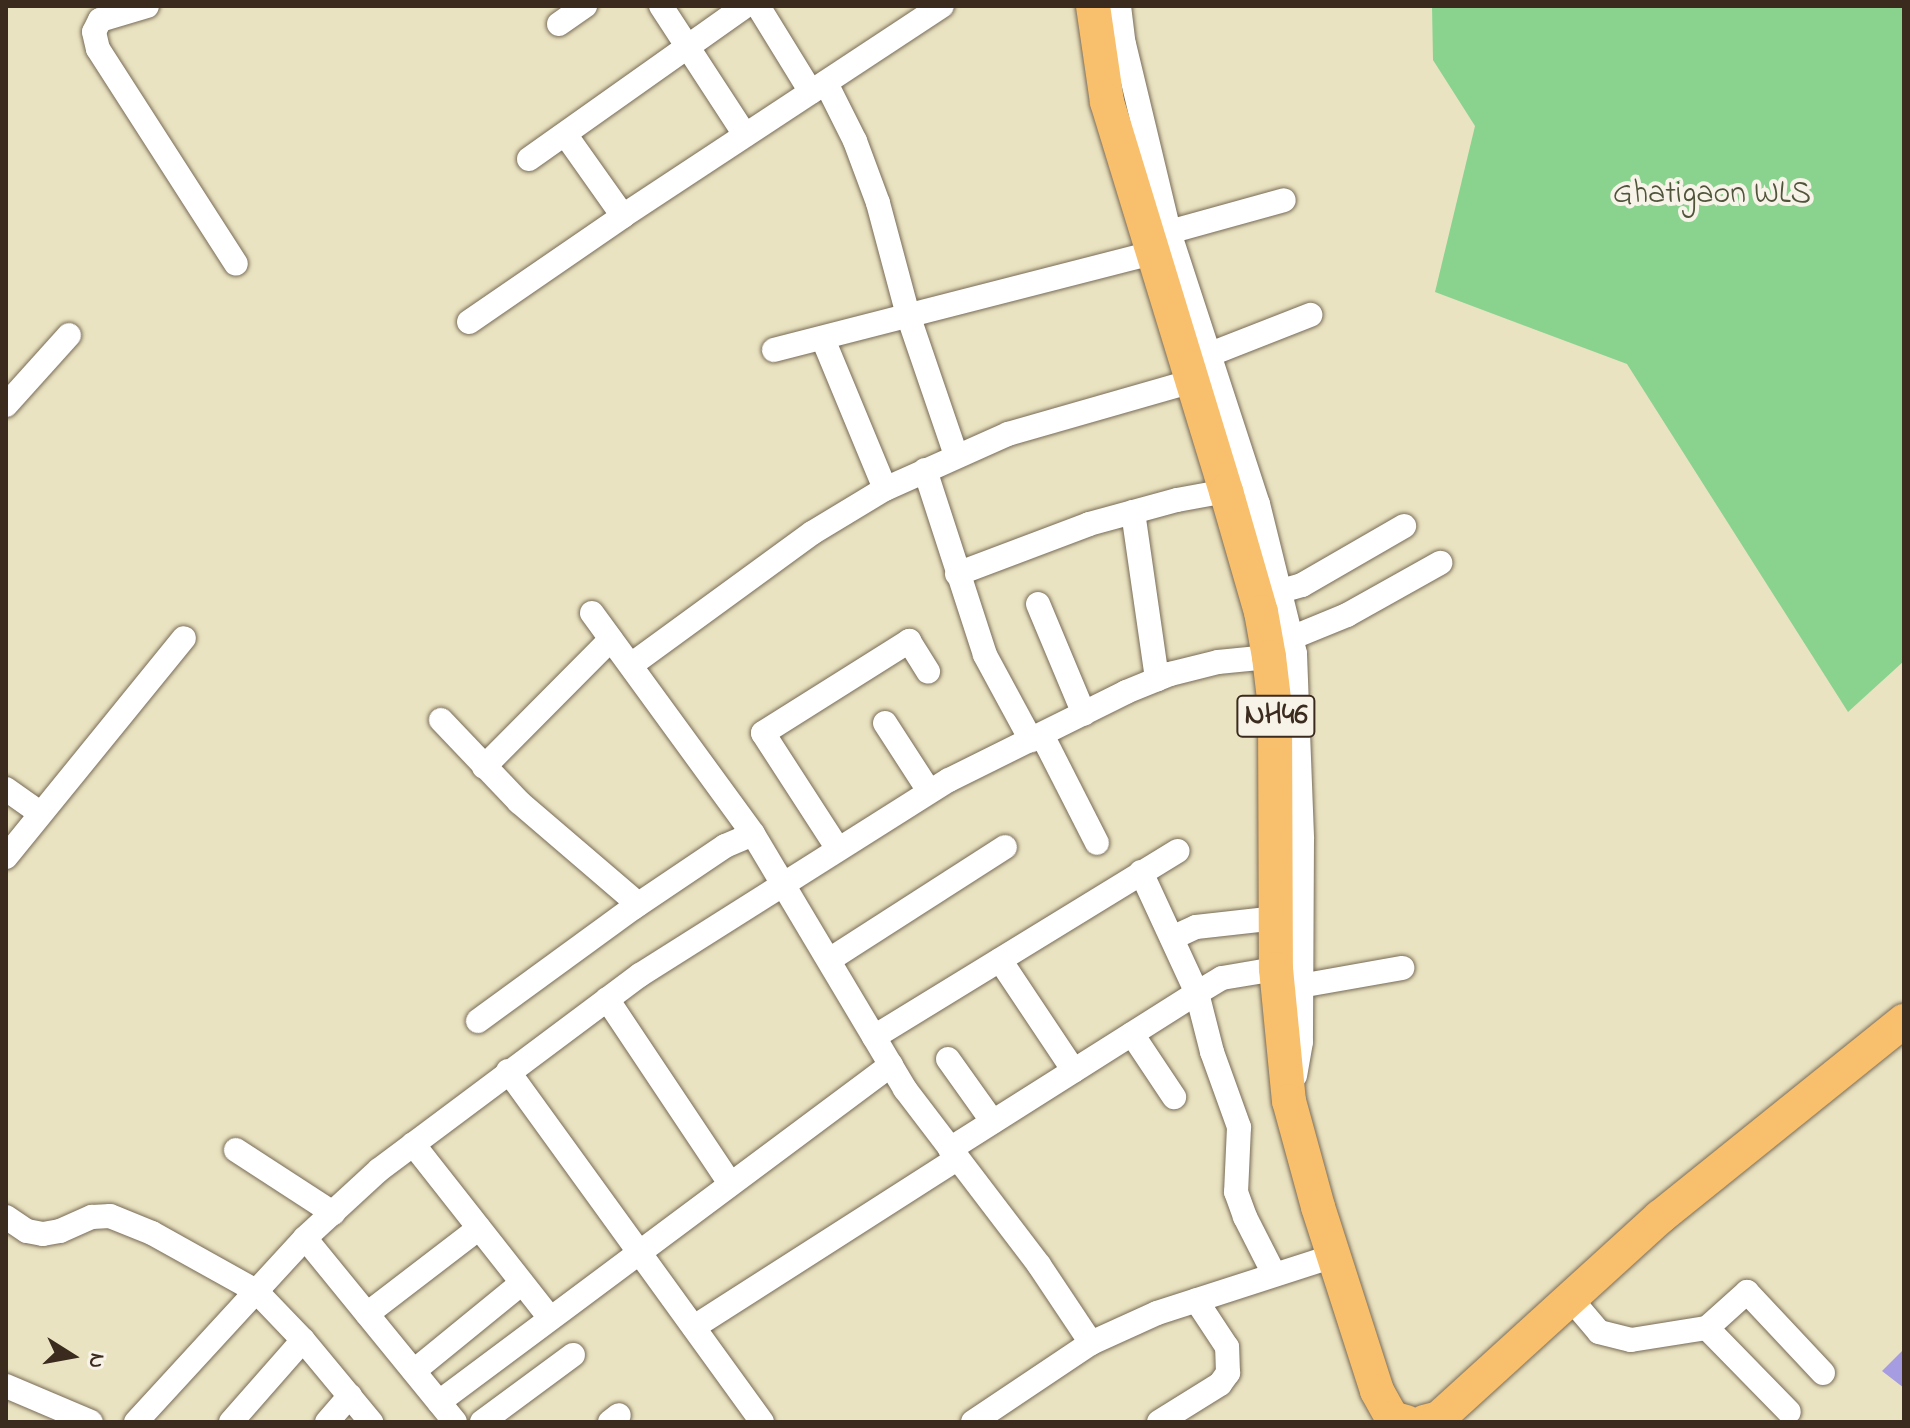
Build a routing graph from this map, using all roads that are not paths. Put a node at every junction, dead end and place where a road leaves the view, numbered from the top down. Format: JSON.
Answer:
{"nodes":[{"id":1,"x":147,"y":6,"type":"edge"},
{"id":2,"x":585,"y":6,"type":"edge"},
{"id":3,"x":745,"y":6,"type":"edge"},
{"id":4,"x":758,"y":6,"type":"edge"},
{"id":5,"x":942,"y":6,"type":"edge"},
{"id":6,"x":1093,"y":6,"type":"edge"},
{"id":7,"x":1119,"y":6,"type":"edge"},
{"id":8,"x":662,"y":7,"type":"edge"},
{"id":9,"x":559,"y":24,"type":"dead end"},
{"id":10,"x":688,"y":46,"type":"junction"},
{"id":11,"x":818,"y":88,"type":"junction"},
{"id":12,"x":565,"y":134,"type":"junction"},
{"id":13,"x":745,"y":135,"type":"junction"},
{"id":14,"x":529,"y":159,"type":"dead end"},
{"id":15,"x":1284,"y":200,"type":"dead end"},
{"id":16,"x":623,"y":216,"type":"junction"},
{"id":17,"x":1161,"y":243,"type":"junction"},
{"id":18,"x":236,"y":264,"type":"dead end"},
{"id":19,"x":908,"y":315,"type":"junction"},
{"id":20,"x":1310,"y":315,"type":"dead end"},
{"id":21,"x":469,"y":322,"type":"dead end"},
{"id":22,"x":69,"y":335,"type":"dead end"},
{"id":23,"x":823,"y":339,"type":"junction"},
{"id":24,"x":774,"y":350,"type":"dead end"},
{"id":25,"x":1200,"y":368,"type":"junction"},
{"id":26,"x":6,"y":405,"type":"edge"},
{"id":27,"x":956,"y":455,"type":"junction"},
{"id":28,"x":925,"y":470,"type":"junction"},
{"id":29,"x":885,"y":489,"type":"junction"},
{"id":30,"x":1226,"y":491,"type":"junction"},
{"id":31,"x":1133,"y":512,"type":"junction"},
{"id":32,"x":1404,"y":526,"type":"dead end"},
{"id":33,"x":1440,"y":563,"type":"dead end"},
{"id":34,"x":957,"y":574,"type":"junction"},
{"id":35,"x":1281,"y":591,"type":"junction"},
{"id":36,"x":1038,"y":604,"type":"dead end"},
{"id":37,"x":592,"y":613,"type":"dead end"},
{"id":38,"x":184,"y":638,"type":"dead end"},
{"id":39,"x":611,"y":639,"type":"junction"},
{"id":40,"x":1280,"y":648,"type":"junction"},
{"id":41,"x":631,"y":665,"type":"junction"},
{"id":42,"x":928,"y":671,"type":"dead end"},
{"id":43,"x":1157,"y":679,"type":"junction"},
{"id":44,"x":1084,"y":714,"type":"junction"},
{"id":45,"x":441,"y":720,"type":"dead end"},
{"id":46,"x":885,"y":723,"type":"dead end"},
{"id":47,"x":1037,"y":737,"type":"junction"},
{"id":48,"x":484,"y":767,"type":"junction"},
{"id":49,"x":6,"y":789,"type":"edge"},
{"id":50,"x":929,"y":791,"type":"junction"},
{"id":51,"x":40,"y":813,"type":"junction"},
{"id":52,"x":753,"y":834,"type":"junction"},
{"id":53,"x":1097,"y":843,"type":"dead end"},
{"id":54,"x":1005,"y":847,"type":"dead end"},
{"id":55,"x":838,"y":849,"type":"junction"},
{"id":56,"x":1177,"y":851,"type":"dead end"},
{"id":57,"x":6,"y":857,"type":"edge"},
{"id":58,"x":1141,"y":872,"type":"junction"},
{"id":59,"x":784,"y":884,"type":"junction"},
{"id":60,"x":638,"y":904,"type":"junction"},
{"id":61,"x":1276,"y":918,"type":"junction"},
{"id":62,"x":1172,"y":938,"type":"junction"},
{"id":63,"x":829,"y":960,"type":"junction"},
{"id":64,"x":1000,"y":960,"type":"junction"},
{"id":65,"x":1402,"y":968,"type":"dead end"},
{"id":66,"x":1288,"y":977,"type":"junction"},
{"id":67,"x":1197,"y":993,"type":"junction"},
{"id":68,"x":607,"y":999,"type":"junction"},
{"id":69,"x":478,"y":1021,"type":"dead end"},
{"id":70,"x":1904,"y":1021,"type":"edge"},
{"id":71,"x":1132,"y":1034,"type":"junction"},
{"id":72,"x":874,"y":1037,"type":"junction"},
{"id":73,"x":948,"y":1059,"type":"dead end"},
{"id":74,"x":891,"y":1065,"type":"junction"},
{"id":75,"x":508,"y":1071,"type":"junction"},
{"id":76,"x":1074,"y":1071,"type":"junction"},
{"id":77,"x":1174,"y":1097,"type":"dead end"},
{"id":78,"x":993,"y":1122,"type":"junction"},
{"id":79,"x":413,"y":1144,"type":"junction"},
{"id":80,"x":236,"y":1150,"type":"dead end"},
{"id":81,"x":954,"y":1154,"type":"junction"},
{"id":82,"x":729,"y":1182,"type":"junction"},
{"id":83,"x":333,"y":1213,"type":"junction"},
{"id":84,"x":6,"y":1217,"type":"edge"},
{"id":85,"x":479,"y":1228,"type":"junction"},
{"id":86,"x":305,"y":1238,"type":"junction"},
{"id":87,"x":640,"y":1250,"type":"junction"},
{"id":88,"x":1334,"y":1256,"type":"junction"},
{"id":89,"x":1274,"y":1274,"type":"junction"},
{"id":90,"x":522,"y":1283,"type":"junction"},
{"id":91,"x":256,"y":1291,"type":"junction"},
{"id":92,"x":1571,"y":1299,"type":"junction"},
{"id":93,"x":1196,"y":1300,"type":"junction"},
{"id":94,"x":367,"y":1314,"type":"junction"},
{"id":95,"x":550,"y":1318,"type":"junction"},
{"id":96,"x":694,"y":1327,"type":"junction"},
{"id":97,"x":1707,"y":1328,"type":"junction"},
{"id":98,"x":303,"y":1340,"type":"junction"},
{"id":99,"x":1091,"y":1343,"type":"junction"},
{"id":100,"x":573,"y":1355,"type":"dead end"},
{"id":101,"x":414,"y":1371,"type":"junction"},
{"id":102,"x":1823,"y":1373,"type":"dead end"},
{"id":103,"x":6,"y":1386,"type":"edge"},
{"id":104,"x":350,"y":1396,"type":"junction"},
{"id":105,"x":439,"y":1402,"type":"junction"},
{"id":106,"x":1789,"y":1412,"type":"dead end"},
{"id":107,"x":77,"y":1419,"type":"edge"},
{"id":108,"x":136,"y":1422,"type":"edge"},
{"id":109,"x":231,"y":1422,"type":"edge"},
{"id":110,"x":327,"y":1422,"type":"edge"},
{"id":111,"x":371,"y":1422,"type":"edge"},
{"id":112,"x":455,"y":1422,"type":"edge"},
{"id":113,"x":482,"y":1422,"type":"edge"},
{"id":114,"x":762,"y":1422,"type":"edge"},
{"id":115,"x":973,"y":1422,"type":"edge"},
{"id":116,"x":1159,"y":1422,"type":"edge"},
{"id":117,"x":1406,"y":1422,"type":"edge"},
{"id":118,"x":1424,"y":1422,"type":"edge"}],
"edges":[{"from":1,"to":18,"type":"street"},
{"from":2,"to":9,"type":"street"},
{"from":3,"to":10,"type":"street"},
{"from":4,"to":11,"type":"street"},
{"from":5,"to":11,"type":"street"},
{"from":6,"to":17,"type":"highway","number":"NH46"},
{"from":7,"to":17,"type":"street"},
{"from":8,"to":10,"type":"street"},
{"from":10,"to":12,"type":"street"},
{"from":10,"to":13,"type":"street"},
{"from":11,"to":13,"type":"street"},
{"from":11,"to":19,"type":"street"},
{"from":12,"to":14,"type":"street"},
{"from":12,"to":16,"type":"street"},
{"from":13,"to":16,"type":"street"},
{"from":15,"to":17,"type":"street"},
{"from":16,"to":21,"type":"street"},
{"from":17,"to":19,"type":"street"},
{"from":17,"to":25,"type":"highway","number":"NH46"},
{"from":19,"to":23,"type":"street"},
{"from":19,"to":27,"type":"street"},
{"from":20,"to":25,"type":"street"},
{"from":22,"to":26,"type":"street"},
{"from":23,"to":24,"type":"street"},
{"from":23,"to":29,"type":"street"},
{"from":25,"to":27,"type":"street"},
{"from":25,"to":30,"type":"highway","number":"NH46"},
{"from":25,"to":35,"type":"street"},
{"from":27,"to":28,"type":"street"},
{"from":28,"to":29,"type":"street"},
{"from":28,"to":34,"type":"street"},
{"from":29,"to":41,"type":"street"},
{"from":30,"to":31,"type":"street"},
{"from":30,"to":40,"type":"highway","number":"NH46"},
{"from":31,"to":34,"type":"street"},
{"from":31,"to":43,"type":"street"},
{"from":32,"to":35,"type":"street"},
{"from":33,"to":40,"type":"street"},
{"from":34,"to":47,"type":"street"},
{"from":35,"to":40,"type":"street"},
{"from":36,"to":44,"type":"street"},
{"from":37,"to":39,"type":"street"},
{"from":38,"to":51,"type":"street"},
{"from":39,"to":41,"type":"street"},
{"from":39,"to":48,"type":"street"},
{"from":40,"to":43,"type":"street"},
{"from":40,"to":61,"type":"highway","number":"NH46"},
{"from":40,"to":66,"type":"street"},
{"from":41,"to":52,"type":"street"},
{"from":42,"to":55,"type":"street"},
{"from":43,"to":44,"type":"street"},
{"from":44,"to":47,"type":"street"},
{"from":45,"to":48,"type":"street"},
{"from":46,"to":50,"type":"street"},
{"from":47,"to":50,"type":"street"},
{"from":47,"to":53,"type":"street"},
{"from":48,"to":60,"type":"street"},
{"from":49,"to":51,"type":"street"},
{"from":50,"to":55,"type":"street"},
{"from":51,"to":57,"type":"street"},
{"from":52,"to":59,"type":"street"},
{"from":52,"to":60,"type":"street"},
{"from":54,"to":63,"type":"street"},
{"from":55,"to":59,"type":"street"},
{"from":56,"to":58,"type":"street"},
{"from":58,"to":62,"type":"street"},
{"from":58,"to":64,"type":"street"},
{"from":59,"to":63,"type":"street"},
{"from":59,"to":68,"type":"street"},
{"from":60,"to":69,"type":"street"},
{"from":61,"to":62,"type":"street"},
{"from":61,"to":66,"type":"highway","number":"NH46"},
{"from":62,"to":67,"type":"street"},
{"from":63,"to":72,"type":"street"},
{"from":64,"to":72,"type":"street"},
{"from":64,"to":76,"type":"street"},
{"from":65,"to":66,"type":"street"},
{"from":66,"to":67,"type":"street"},
{"from":66,"to":88,"type":"highway","number":"NH46"},
{"from":67,"to":71,"type":"street"},
{"from":67,"to":89,"type":"street"},
{"from":68,"to":75,"type":"street"},
{"from":68,"to":82,"type":"street"},
{"from":70,"to":92,"type":"highway"},
{"from":71,"to":76,"type":"street"},
{"from":71,"to":77,"type":"street"},
{"from":72,"to":74,"type":"street"},
{"from":73,"to":78,"type":"street"},
{"from":74,"to":81,"type":"street"},
{"from":74,"to":82,"type":"street"},
{"from":75,"to":79,"type":"street"},
{"from":75,"to":87,"type":"street"},
{"from":76,"to":78,"type":"street"},
{"from":78,"to":81,"type":"street"},
{"from":79,"to":83,"type":"street"},
{"from":79,"to":85,"type":"street"},
{"from":80,"to":83,"type":"street"},
{"from":81,"to":96,"type":"street"},
{"from":81,"to":99,"type":"street"},
{"from":82,"to":87,"type":"street"},
{"from":83,"to":86,"type":"street"},
{"from":84,"to":91,"type":"street"},
{"from":85,"to":90,"type":"street"},
{"from":85,"to":94,"type":"street"},
{"from":86,"to":91,"type":"street"},
{"from":86,"to":94,"type":"street"},
{"from":87,"to":95,"type":"street"},
{"from":87,"to":96,"type":"street"},
{"from":88,"to":89,"type":"street"},
{"from":88,"to":117,"type":"highway","number":"NH46"},
{"from":89,"to":93,"type":"street"},
{"from":90,"to":95,"type":"street"},
{"from":90,"to":101,"type":"street"},
{"from":91,"to":98,"type":"street"},
{"from":91,"to":108,"type":"street"},
{"from":92,"to":97,"type":"street"},
{"from":92,"to":118,"type":"highway"},
{"from":93,"to":99,"type":"street"},
{"from":93,"to":116,"type":"street"},
{"from":94,"to":101,"type":"street"},
{"from":95,"to":105,"type":"street"},
{"from":96,"to":114,"type":"street"},
{"from":97,"to":102,"type":"street"},
{"from":97,"to":106,"type":"street"},
{"from":98,"to":104,"type":"street"},
{"from":98,"to":109,"type":"street"},
{"from":99,"to":115,"type":"street"},
{"from":100,"to":113,"type":"street"},
{"from":101,"to":105,"type":"street"},
{"from":103,"to":107,"type":"street"},
{"from":104,"to":110,"type":"street"},
{"from":104,"to":111,"type":"street"},
{"from":105,"to":112,"type":"street"}]}
